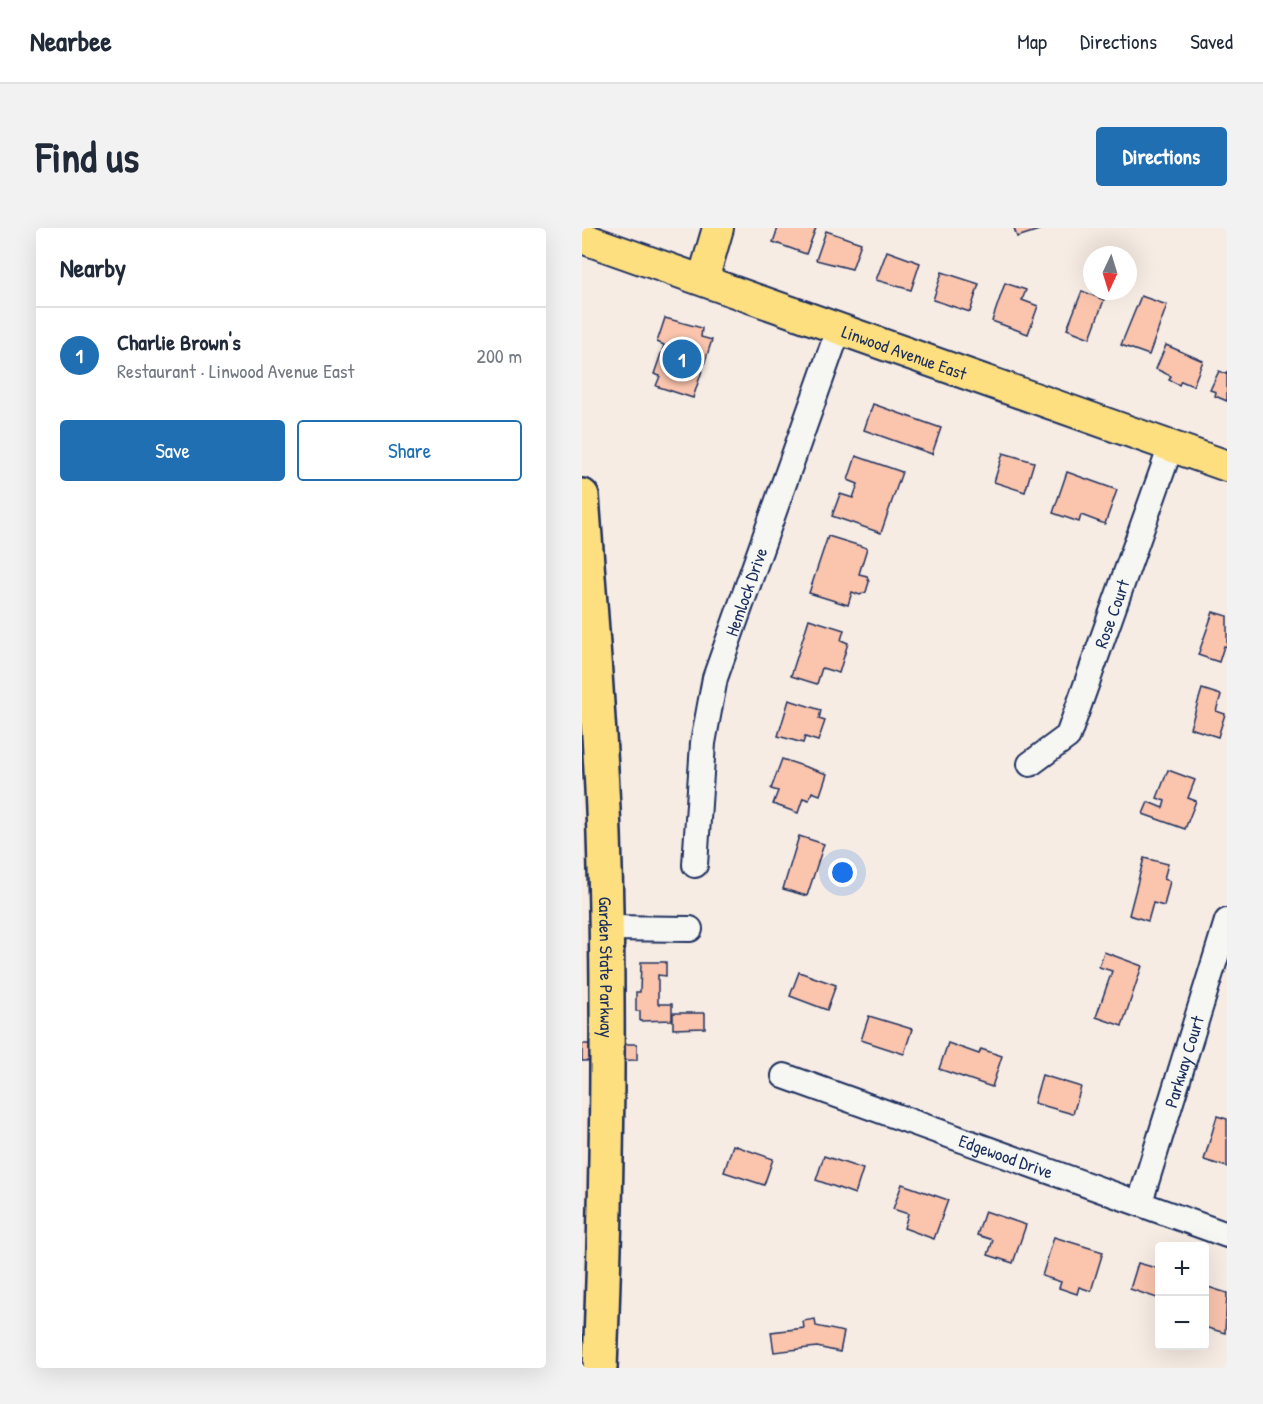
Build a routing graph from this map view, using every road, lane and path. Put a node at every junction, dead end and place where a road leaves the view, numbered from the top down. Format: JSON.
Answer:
{"nodes":[{"id":1,"x":718,"y":228,"type":"edge"},
{"id":2,"x":582,"y":238,"type":"edge"},
{"id":3,"x":703,"y":280,"type":"junction"},
{"id":4,"x":839,"y":328,"type":"junction"},
{"id":5,"x":1171,"y":446,"type":"junction"},
{"id":6,"x":1227,"y":466,"type":"edge"},
{"id":7,"x":582,"y":495,"type":"edge"},
{"id":8,"x":1030,"y":764,"type":"dead end"},
{"id":9,"x":695,"y":865,"type":"dead end"},
{"id":10,"x":1227,"y":921,"type":"edge"},
{"id":11,"x":606,"y":928,"type":"junction"},
{"id":12,"x":690,"y":929,"type":"dead end"},
{"id":13,"x":784,"y":1076,"type":"dead end"},
{"id":14,"x":1140,"y":1202,"type":"junction"},
{"id":15,"x":1227,"y":1235,"type":"edge"},
{"id":16,"x":600,"y":1368,"type":"edge"}],
"edges":[{"from":1,"to":3,"type":"main road"},
{"from":2,"to":3,"type":"main road","name":"Linwood Avenue East"},
{"from":3,"to":4,"type":"main road","name":"Linwood Avenue East"},
{"from":4,"to":5,"type":"main road","name":"Linwood Avenue East"},
{"from":4,"to":9,"type":"street","name":"Hemlock Drive"},
{"from":5,"to":6,"type":"main road","name":"Linwood Avenue East"},
{"from":5,"to":8,"type":"street","name":"Rose Court"},
{"from":7,"to":11,"type":"highway","name":"Garden State Parkway"},
{"from":10,"to":14,"type":"street","name":"Parkway Court"},
{"from":11,"to":12,"type":"street"},
{"from":11,"to":16,"type":"highway","name":"Garden State Parkway"},
{"from":13,"to":14,"type":"street","name":"Edgewood Drive"},
{"from":14,"to":15,"type":"street","name":"Edgewood Drive"}]}
